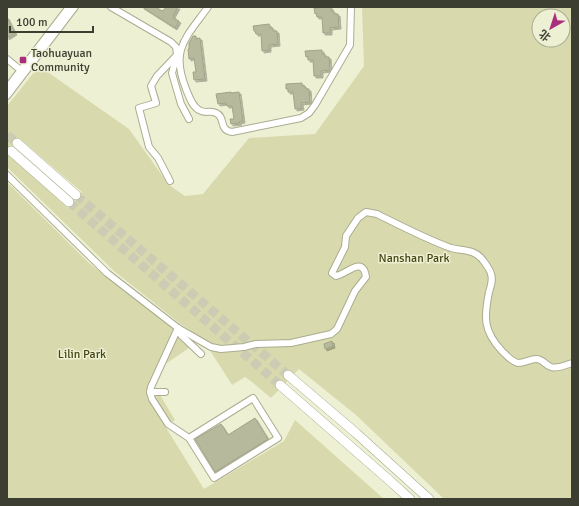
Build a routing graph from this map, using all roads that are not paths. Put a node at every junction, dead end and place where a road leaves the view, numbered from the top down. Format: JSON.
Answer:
{"nodes":[{"id":1,"x":69,"y":7,"type":"edge"},
{"id":2,"x":75,"y":7,"type":"edge"},
{"id":3,"x":111,"y":7,"type":"edge"},
{"id":4,"x":208,"y":7,"type":"edge"},
{"id":5,"x":351,"y":7,"type":"edge"},
{"id":6,"x":177,"y":55,"type":"junction"},
{"id":7,"x":7,"y":59,"type":"edge"},
{"id":8,"x":23,"y":71,"type":"junction"},
{"id":9,"x":7,"y":88,"type":"edge"},
{"id":10,"x":7,"y":96,"type":"edge"},
{"id":11,"x":189,"y":118,"type":"dead end"},
{"id":12,"x":17,"y":144,"type":"tunnel mouth"},
{"id":13,"x":11,"y":151,"type":"tunnel mouth"},
{"id":14,"x":7,"y":175,"type":"edge"},
{"id":15,"x":170,"y":181,"type":"dead end"},
{"id":16,"x":76,"y":195,"type":"tunnel mouth"},
{"id":17,"x":69,"y":202,"type":"tunnel mouth"},
{"id":18,"x":178,"y":328,"type":"junction"},
{"id":19,"x":201,"y":354,"type":"dead end"},
{"id":20,"x":572,"y":363,"type":"edge"},
{"id":21,"x":288,"y":375,"type":"tunnel mouth"},
{"id":22,"x":280,"y":385,"type":"tunnel mouth"},
{"id":23,"x":150,"y":392,"type":"junction"},
{"id":24,"x":165,"y":392,"type":"dead end"},
{"id":25,"x":189,"y":438,"type":"junction"},
{"id":26,"x":410,"y":499,"type":"edge"},
{"id":27,"x":429,"y":499,"type":"edge"}],
"edges":[{"from":1,"to":8,"type":"street"},
{"from":2,"to":8,"type":"street"},
{"from":3,"to":6,"type":"street"},
{"from":4,"to":5,"type":"street"},
{"from":6,"to":11,"type":"street"},
{"from":6,"to":15,"type":"street"},
{"from":7,"to":8,"type":"street"},
{"from":8,"to":9,"type":"street"},
{"from":8,"to":10,"type":"street"},
{"from":12,"to":16,"type":"highway"},
{"from":13,"to":17,"type":"highway"},
{"from":14,"to":18,"type":"street"},
{"from":18,"to":19,"type":"street"},
{"from":18,"to":20,"type":"street"},
{"from":18,"to":23,"type":"street"},
{"from":21,"to":27,"type":"highway"},
{"from":22,"to":26,"type":"highway"},
{"from":23,"to":24,"type":"street"},
{"from":23,"to":25,"type":"street"},
{"from":25,"to":25,"type":"street"}]}
